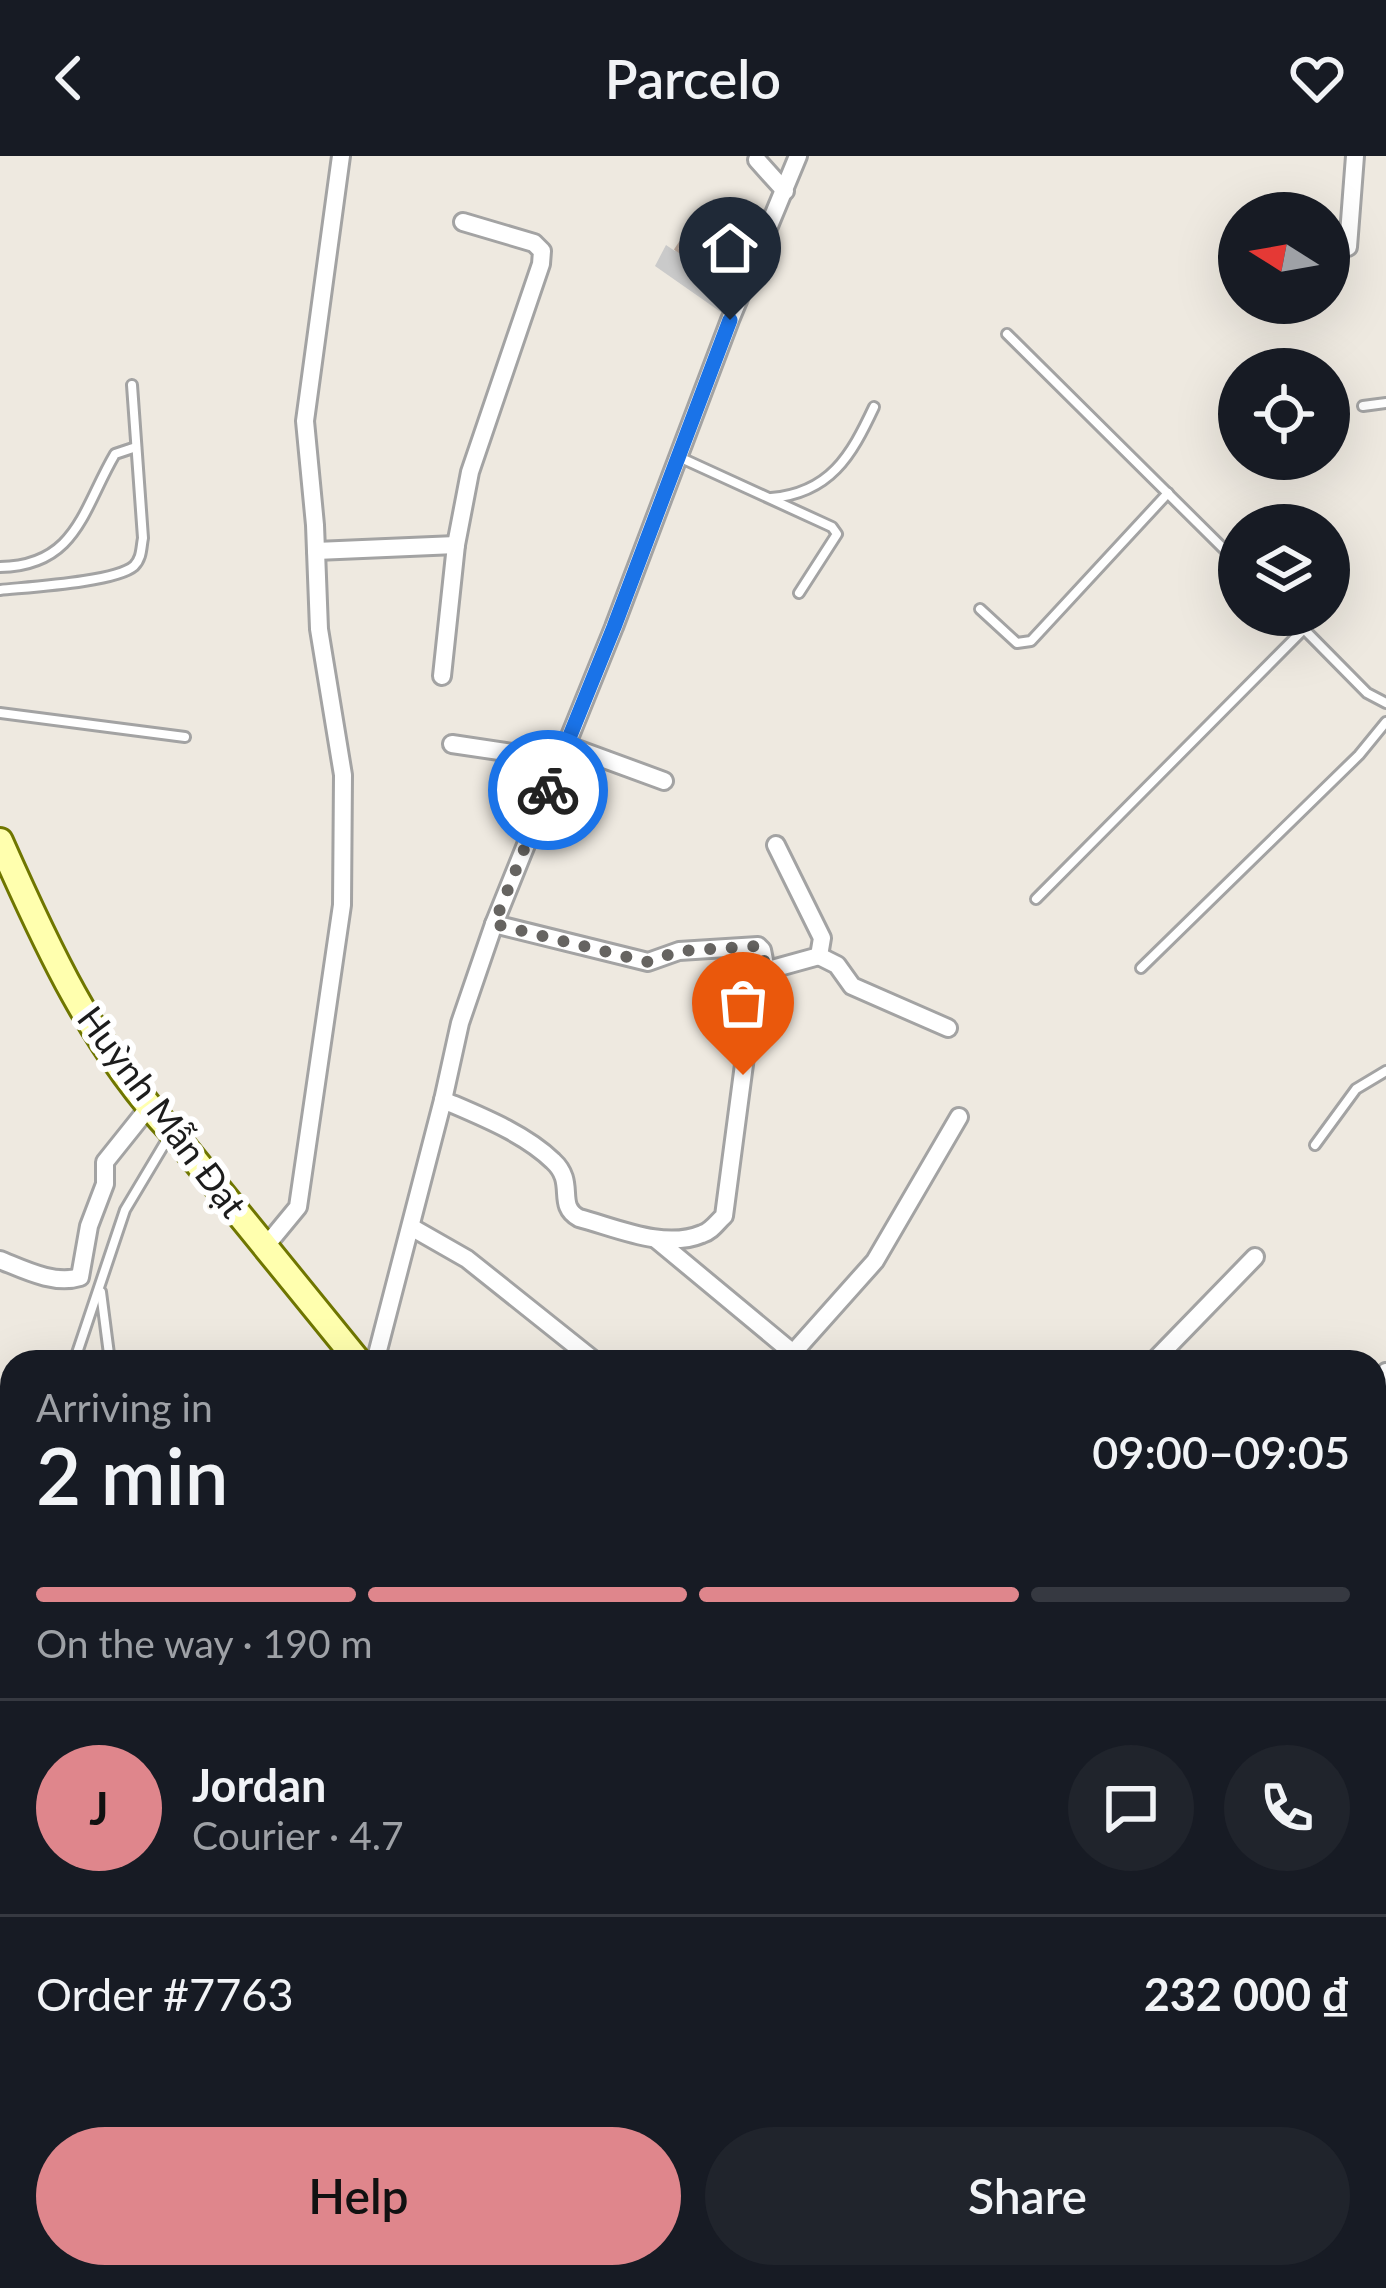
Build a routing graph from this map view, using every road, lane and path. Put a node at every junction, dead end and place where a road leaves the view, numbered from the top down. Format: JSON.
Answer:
{"nodes":[{"id":1,"x":340,"y":156,"type":"edge"},
{"id":2,"x":797,"y":156,"type":"edge"},
{"id":3,"x":1355,"y":156,"type":"edge"},
{"id":4,"x":758,"y":160,"type":"dead end"},
{"id":5,"x":785,"y":190,"type":"junction"},
{"id":6,"x":1350,"y":221,"type":"edge"},
{"id":7,"x":463,"y":222,"type":"dead end"},
{"id":8,"x":1007,"y":334,"type":"dead end"},
{"id":9,"x":132,"y":385,"type":"dead end"},
{"id":10,"x":1386,"y":403,"type":"edge"},
{"id":11,"x":1363,"y":406,"type":"dead end"},
{"id":12,"x":874,"y":407,"type":"dead end"},
{"id":13,"x":136,"y":447,"type":"junction"},
{"id":14,"x":678,"y":456,"type":"junction"},
{"id":15,"x":1168,"y":494,"type":"junction"},
{"id":16,"x":770,"y":498,"type":"junction"},
{"id":17,"x":1218,"y":544,"type":"edge"},
{"id":18,"x":456,"y":545,"type":"junction"},
{"id":19,"x":316,"y":551,"type":"junction"},
{"id":20,"x":0,"y":567,"type":"edge"},
{"id":21,"x":0,"y":590,"type":"edge"},
{"id":22,"x":800,"y":593,"type":"dead end"},
{"id":23,"x":980,"y":609,"type":"dead end"},
{"id":24,"x":1297,"y":636,"type":"edge"},
{"id":25,"x":1311,"y":636,"type":"edge"},
{"id":26,"x":442,"y":676,"type":"dead end"},
{"id":27,"x":1386,"y":704,"type":"edge"},
{"id":28,"x":0,"y":713,"type":"edge"},
{"id":29,"x":1386,"y":722,"type":"edge"},
{"id":30,"x":185,"y":737,"type":"dead end"},
{"id":31,"x":452,"y":744,"type":"dead end"},
{"id":32,"x":563,"y":753,"type":"junction"},
{"id":33,"x":664,"y":781,"type":"dead end"},
{"id":34,"x":0,"y":842,"type":"edge"},
{"id":35,"x":776,"y":845,"type":"dead end"},
{"id":36,"x":1036,"y":899,"type":"dead end"},
{"id":37,"x":494,"y":924,"type":"junction"},
{"id":38,"x":819,"y":956,"type":"junction"},
{"id":39,"x":1141,"y":968,"type":"dead end"},
{"id":40,"x":766,"y":970,"type":"junction"},
{"id":41,"x":947,"y":1028,"type":"dead end"},
{"id":42,"x":1386,"y":1071,"type":"edge"},
{"id":43,"x":443,"y":1100,"type":"junction"},
{"id":44,"x":149,"y":1107,"type":"junction"},
{"id":45,"x":958,"y":1117,"type":"dead end"},
{"id":46,"x":172,"y":1132,"type":"junction"},
{"id":47,"x":1316,"y":1145,"type":"dead end"},
{"id":48,"x":411,"y":1227,"type":"junction"},
{"id":49,"x":657,"y":1240,"type":"junction"},
{"id":50,"x":265,"y":1247,"type":"junction"},
{"id":51,"x":1255,"y":1258,"type":"dead end"},
{"id":52,"x":0,"y":1260,"type":"edge"},
{"id":53,"x":100,"y":1286,"type":"junction"},
{"id":54,"x":78,"y":1350,"type":"edge"},
{"id":55,"x":108,"y":1350,"type":"edge"},
{"id":56,"x":349,"y":1350,"type":"edge"},
{"id":57,"x":378,"y":1350,"type":"edge"},
{"id":58,"x":581,"y":1350,"type":"edge"},
{"id":59,"x":780,"y":1350,"type":"edge"},
{"id":60,"x":796,"y":1350,"type":"edge"},
{"id":61,"x":1166,"y":1350,"type":"edge"}],
"edges":[{"from":1,"to":19,"type":"street"},
{"from":2,"to":5,"type":"street"},
{"from":3,"to":6,"type":"street"},
{"from":4,"to":5,"type":"street"},
{"from":5,"to":14,"type":"street"},
{"from":7,"to":18,"type":"street"},
{"from":8,"to":15,"type":"lane"},
{"from":9,"to":13,"type":"lane"},
{"from":10,"to":11,"type":"lane"},
{"from":12,"to":16,"type":"lane"},
{"from":13,"to":20,"type":"lane"},
{"from":13,"to":21,"type":"lane"},
{"from":14,"to":16,"type":"lane"},
{"from":14,"to":32,"type":"street"},
{"from":15,"to":17,"type":"lane"},
{"from":15,"to":23,"type":"lane"},
{"from":16,"to":22,"type":"lane"},
{"from":18,"to":19,"type":"street"},
{"from":18,"to":26,"type":"street"},
{"from":19,"to":50,"type":"street"},
{"from":24,"to":36,"type":"lane"},
{"from":25,"to":27,"type":"lane"},
{"from":28,"to":30,"type":"lane"},
{"from":29,"to":39,"type":"lane"},
{"from":31,"to":32,"type":"street"},
{"from":32,"to":33,"type":"street"},
{"from":32,"to":37,"type":"street"},
{"from":34,"to":44,"type":"main road","name":"Huỳnh Mẫn Đạt"},
{"from":35,"to":38,"type":"street"},
{"from":37,"to":40,"type":"street"},
{"from":37,"to":43,"type":"street"},
{"from":38,"to":40,"type":"street"},
{"from":38,"to":41,"type":"street"},
{"from":40,"to":49,"type":"street"},
{"from":42,"to":47,"type":"lane"},
{"from":43,"to":48,"type":"street"},
{"from":43,"to":49,"type":"street"},
{"from":44,"to":46,"type":"main road","name":"Huỳnh Mẫn Đạt"},
{"from":44,"to":52,"type":"street"},
{"from":45,"to":60,"type":"street"},
{"from":46,"to":50,"type":"main road","name":"Huỳnh Mẫn Đạt"},
{"from":46,"to":53,"type":"lane"},
{"from":48,"to":57,"type":"street"},
{"from":48,"to":58,"type":"street"},
{"from":49,"to":59,"type":"street"},
{"from":50,"to":56,"type":"main road","name":"Huỳnh Mẫn Đạt"},
{"from":51,"to":61,"type":"street"},
{"from":53,"to":54,"type":"lane"},
{"from":53,"to":55,"type":"lane"}]}
